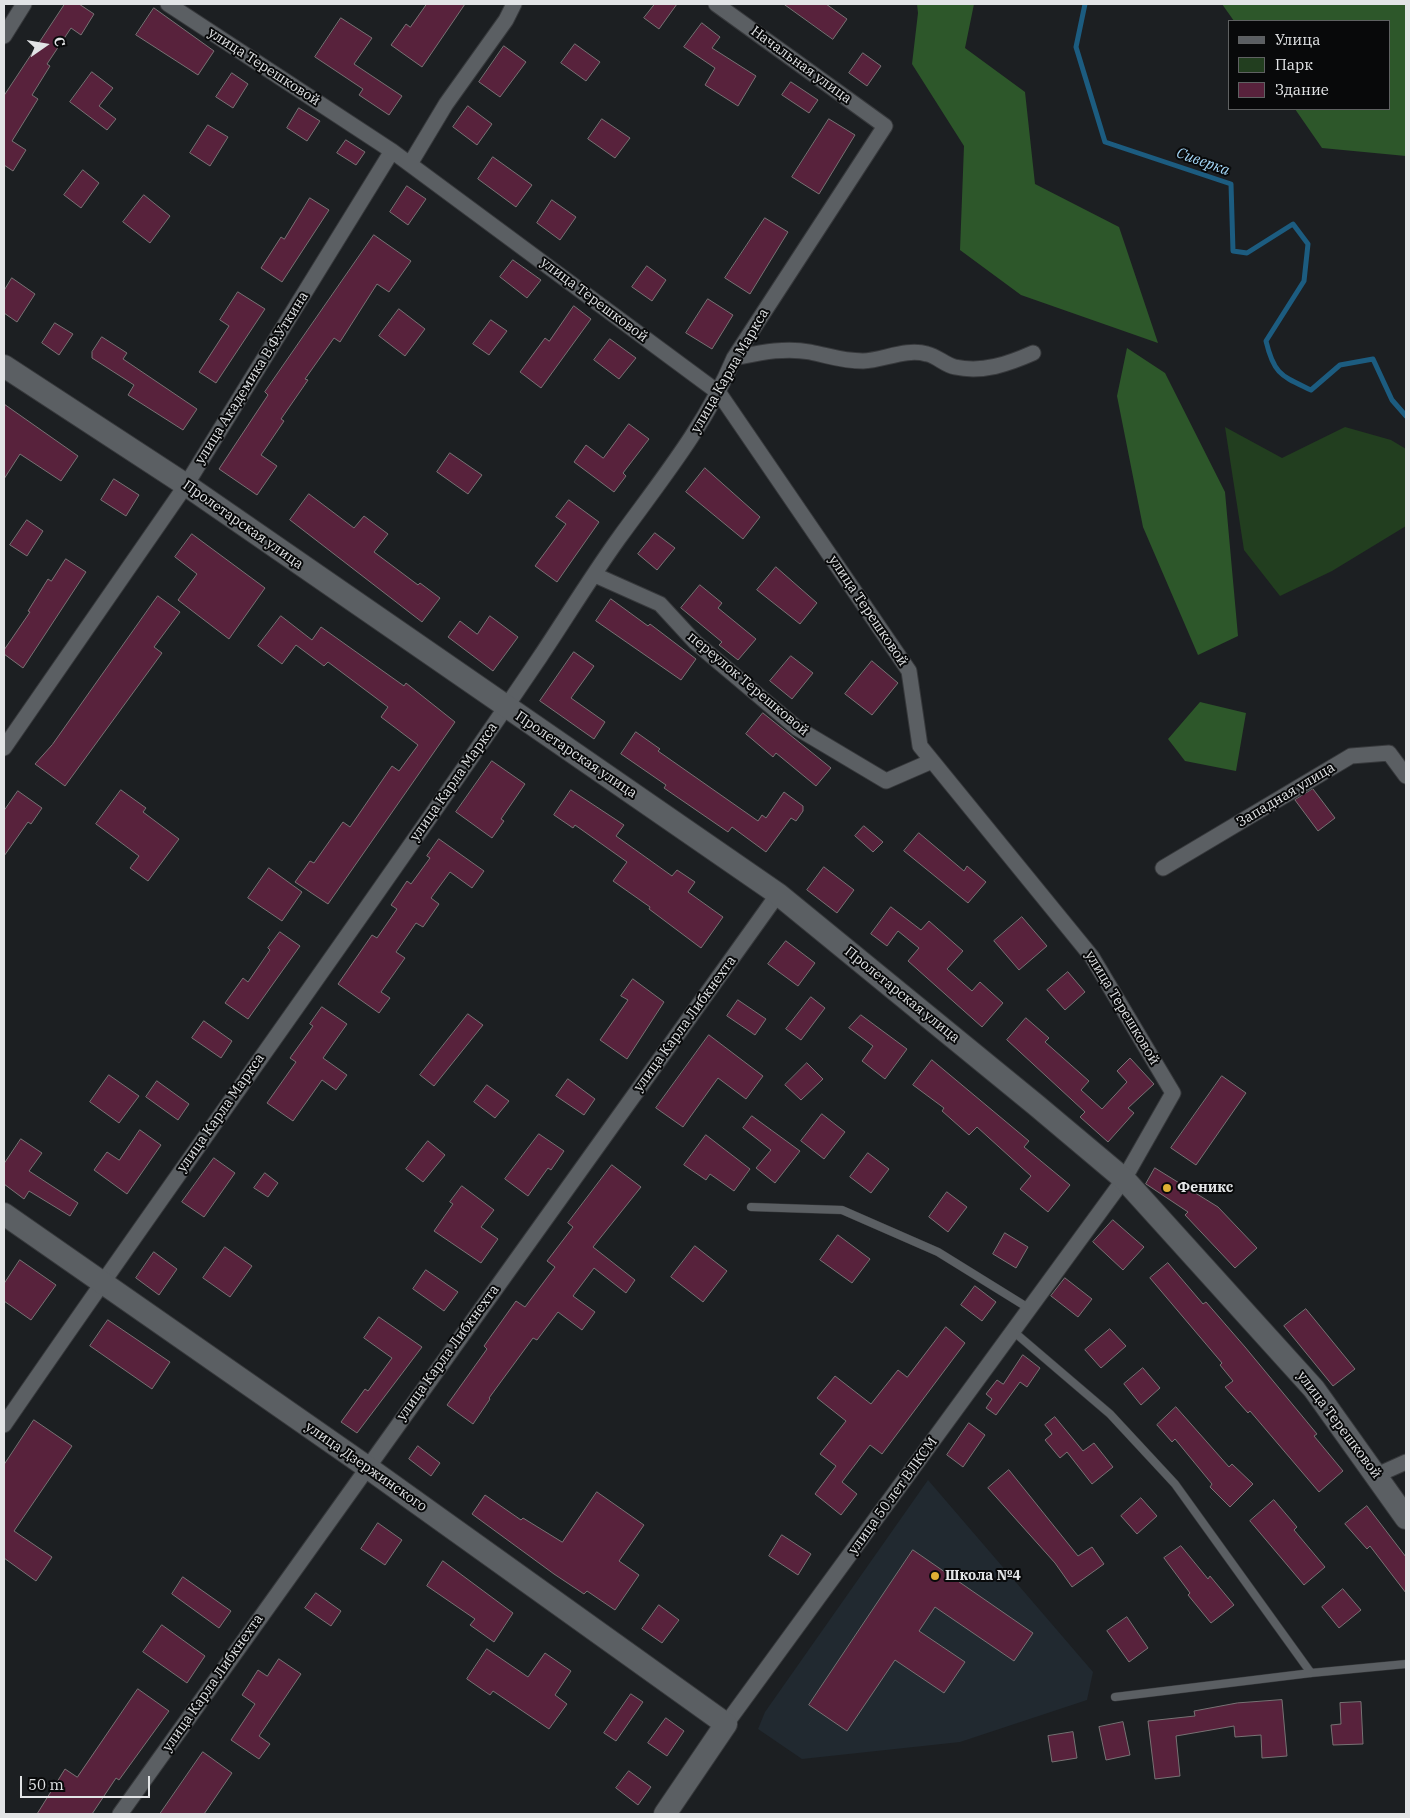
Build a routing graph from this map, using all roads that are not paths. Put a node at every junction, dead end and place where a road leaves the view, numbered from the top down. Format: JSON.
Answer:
{"nodes":[{"id":1,"x":24,"y":4,"type":"edge"},
{"id":2,"x":168,"y":4,"type":"edge"},
{"id":3,"x":514,"y":4,"type":"edge"},
{"id":4,"x":716,"y":4,"type":"edge"},
{"id":5,"x":4,"y":36,"type":"edge"},
{"id":6,"x":885,"y":126,"type":"joint"},
{"id":7,"x":392,"y":151,"type":"junction"},
{"id":8,"x":410,"y":164,"type":"junction"},
{"id":9,"x":1033,"y":353,"type":"dead end"},
{"id":10,"x":734,"y":358,"type":"junction"},
{"id":11,"x":4,"y":366,"type":"edge"},
{"id":12,"x":720,"y":393,"type":"junction"},
{"id":13,"x":186,"y":485,"type":"junction"},
{"id":14,"x":595,"y":575,"type":"junction"},
{"id":15,"x":506,"y":707,"type":"junction"},
{"id":16,"x":4,"y":748,"type":"edge"},
{"id":17,"x":932,"y":761,"type":"junction"},
{"id":18,"x":1406,"y":776,"type":"edge"},
{"id":19,"x":1163,"y":868,"type":"dead end"},
{"id":20,"x":778,"y":894,"type":"junction"},
{"id":21,"x":1124,"y":1179,"type":"junction"},
{"id":22,"x":751,"y":1207,"type":"dead end"},
{"id":23,"x":4,"y":1214,"type":"edge"},
{"id":24,"x":101,"y":1283,"type":"junction"},
{"id":25,"x":1030,"y":1309,"type":"junction"},
{"id":26,"x":1014,"y":1332,"type":"junction"},
{"id":27,"x":4,"y":1425,"type":"edge"},
{"id":28,"x":1406,"y":1462,"type":"edge"},
{"id":29,"x":366,"y":1467,"type":"junction"},
{"id":30,"x":1377,"y":1475,"type":"junction"},
{"id":31,"x":1406,"y":1518,"type":"edge"},
{"id":32,"x":1406,"y":1664,"type":"edge"},
{"id":33,"x":1311,"y":1673,"type":"junction"},
{"id":34,"x":1115,"y":1697,"type":"dead end"},
{"id":35,"x":726,"y":1724,"type":"junction"},
{"id":36,"x":120,"y":1814,"type":"edge"},
{"id":37,"x":665,"y":1814,"type":"edge"}],
"edges":[{"from":1,"to":5,"type":"street"},
{"from":2,"to":7,"type":"street","name":"улица Терешковой"},
{"from":3,"to":8,"type":"street"},
{"from":4,"to":6,"type":"street","name":"Начальная улица"},
{"from":6,"to":10,"type":"street","name":"улица Карла Маркса"},
{"from":7,"to":8,"type":"street","name":"улица Терешковой"},
{"from":7,"to":13,"type":"street","name":"улица Академика В.Ф.Уткина"},
{"from":8,"to":12,"type":"street","name":"улица Терешковой"},
{"from":9,"to":10,"type":"street"},
{"from":10,"to":12,"type":"street","name":"улица Карла Маркса"},
{"from":11,"to":13,"type":"main road","name":"Пролетарская улица"},
{"from":12,"to":14,"type":"street","name":"улица Карла Маркса"},
{"from":12,"to":17,"type":"street","name":"улица Терешковой"},
{"from":13,"to":15,"type":"main road","name":"Пролетарская улица"},
{"from":13,"to":16,"type":"street","name":"улица Академика В.Ф.Уткина"},
{"from":14,"to":15,"type":"street","name":"улица Карла Маркса"},
{"from":14,"to":17,"type":"street","name":"переулок Терешковой"},
{"from":15,"to":20,"type":"main road","name":"Пролетарская улица"},
{"from":15,"to":24,"type":"street","name":"улица Карла Маркса"},
{"from":17,"to":21,"type":"street","name":"улица Терешковой"},
{"from":18,"to":19,"type":"street","name":"Западная улица"},
{"from":20,"to":21,"type":"main road","name":"Пролетарская улица"},
{"from":20,"to":29,"type":"street","name":"улица Карла Либкнехта"},
{"from":21,"to":25,"type":"street","name":"улица 50 лет ВЛКСМ"},
{"from":21,"to":30,"type":"main road","name":"улица Терешковой"},
{"from":22,"to":25,"type":"lane"},
{"from":23,"to":24,"type":"main road","name":"улица Дзержинского"},
{"from":24,"to":27,"type":"street","name":"улица Карла Маркса"},
{"from":24,"to":29,"type":"main road","name":"улица Дзержинского"},
{"from":25,"to":26,"type":"street","name":"улица 50 лет ВЛКСМ"},
{"from":26,"to":33,"type":"lane"},
{"from":26,"to":35,"type":"street","name":"улица 50 лет ВЛКСМ"},
{"from":28,"to":30,"type":"street"},
{"from":29,"to":35,"type":"main road","name":"улица Дзержинского"},
{"from":29,"to":36,"type":"street","name":"улица Карла Либкнехта"},
{"from":30,"to":31,"type":"main road","name":"улица Терешковой"},
{"from":32,"to":33,"type":"lane"},
{"from":33,"to":34,"type":"lane"},
{"from":35,"to":37,"type":"main road","name":"улица 50 лет ВЛКСМ"}]}
